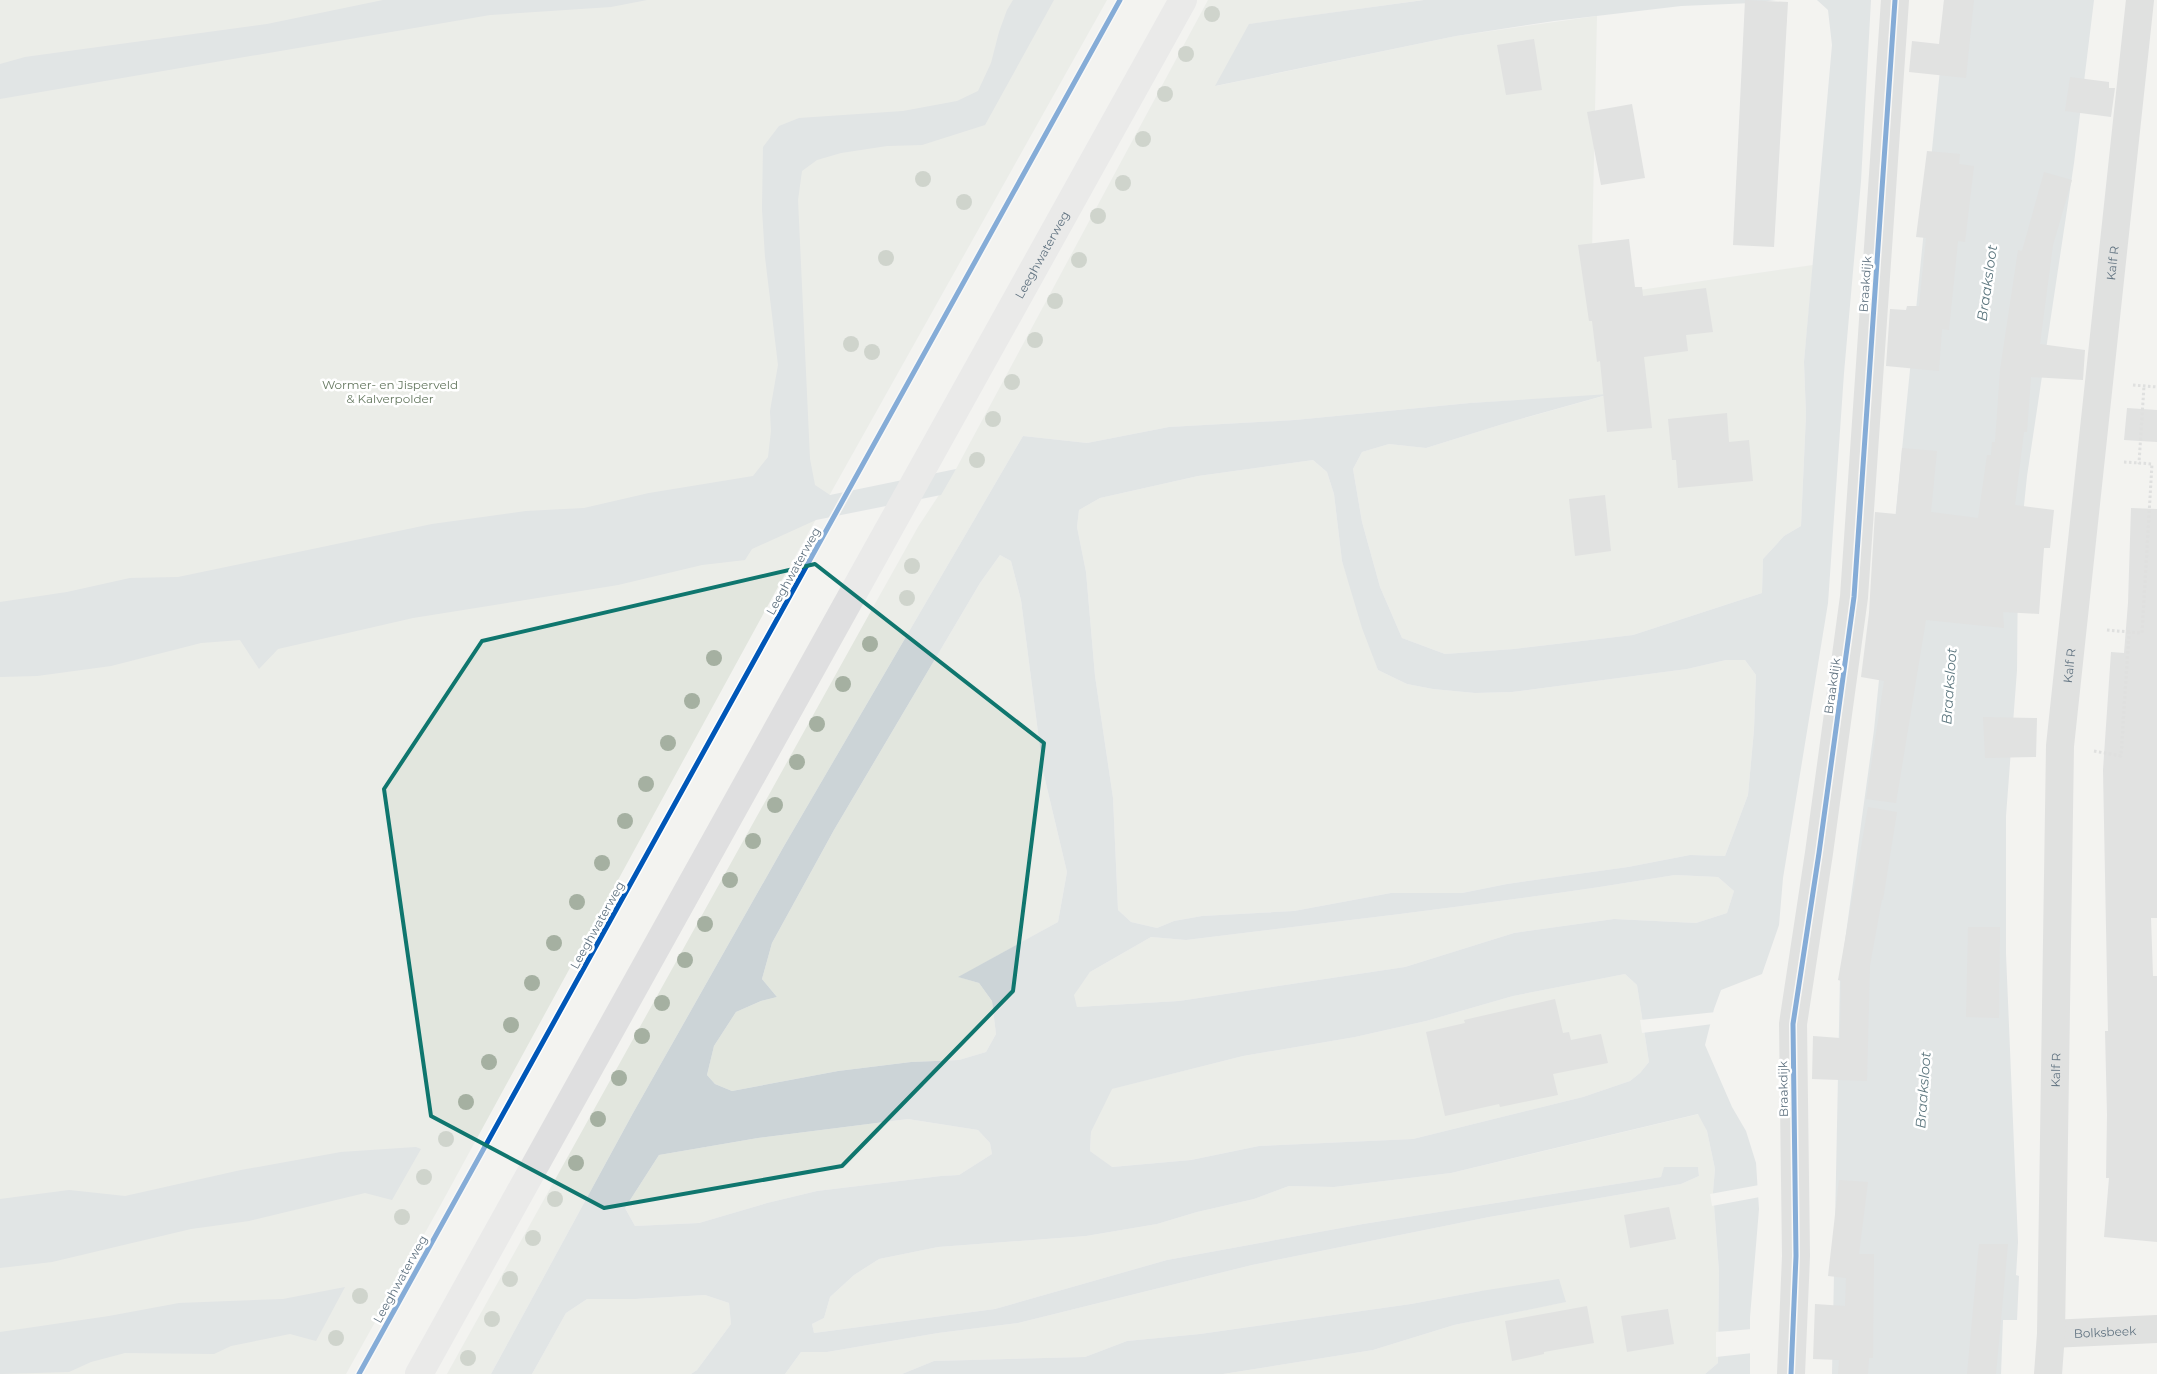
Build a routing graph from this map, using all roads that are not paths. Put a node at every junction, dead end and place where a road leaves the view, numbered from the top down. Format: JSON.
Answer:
{"nodes":[{"id":1,"x":1183,"y":0,"type":"edge"},
{"id":2,"x":1895,"y":0,"type":"edge"},
{"id":3,"x":2140,"y":0,"type":"edge"},
{"id":4,"x":2157,"y":1329,"type":"edge"},
{"id":5,"x":2051,"y":1334,"type":"junction"},
{"id":6,"x":419,"y":1374,"type":"edge"},
{"id":7,"x":1791,"y":1374,"type":"edge"},
{"id":8,"x":2048,"y":1374,"type":"edge"}],
"edges":[{"from":1,"to":6,"type":"main road","name":"Leeghwaterweg"},
{"from":2,"to":7,"type":"street","name":"Braakdijk"},
{"from":3,"to":5,"type":"street","name":"Kalf R"},
{"from":4,"to":5,"type":"street","name":"Bolksbeek"},
{"from":5,"to":8,"type":"street","name":"Kalf R"}]}
